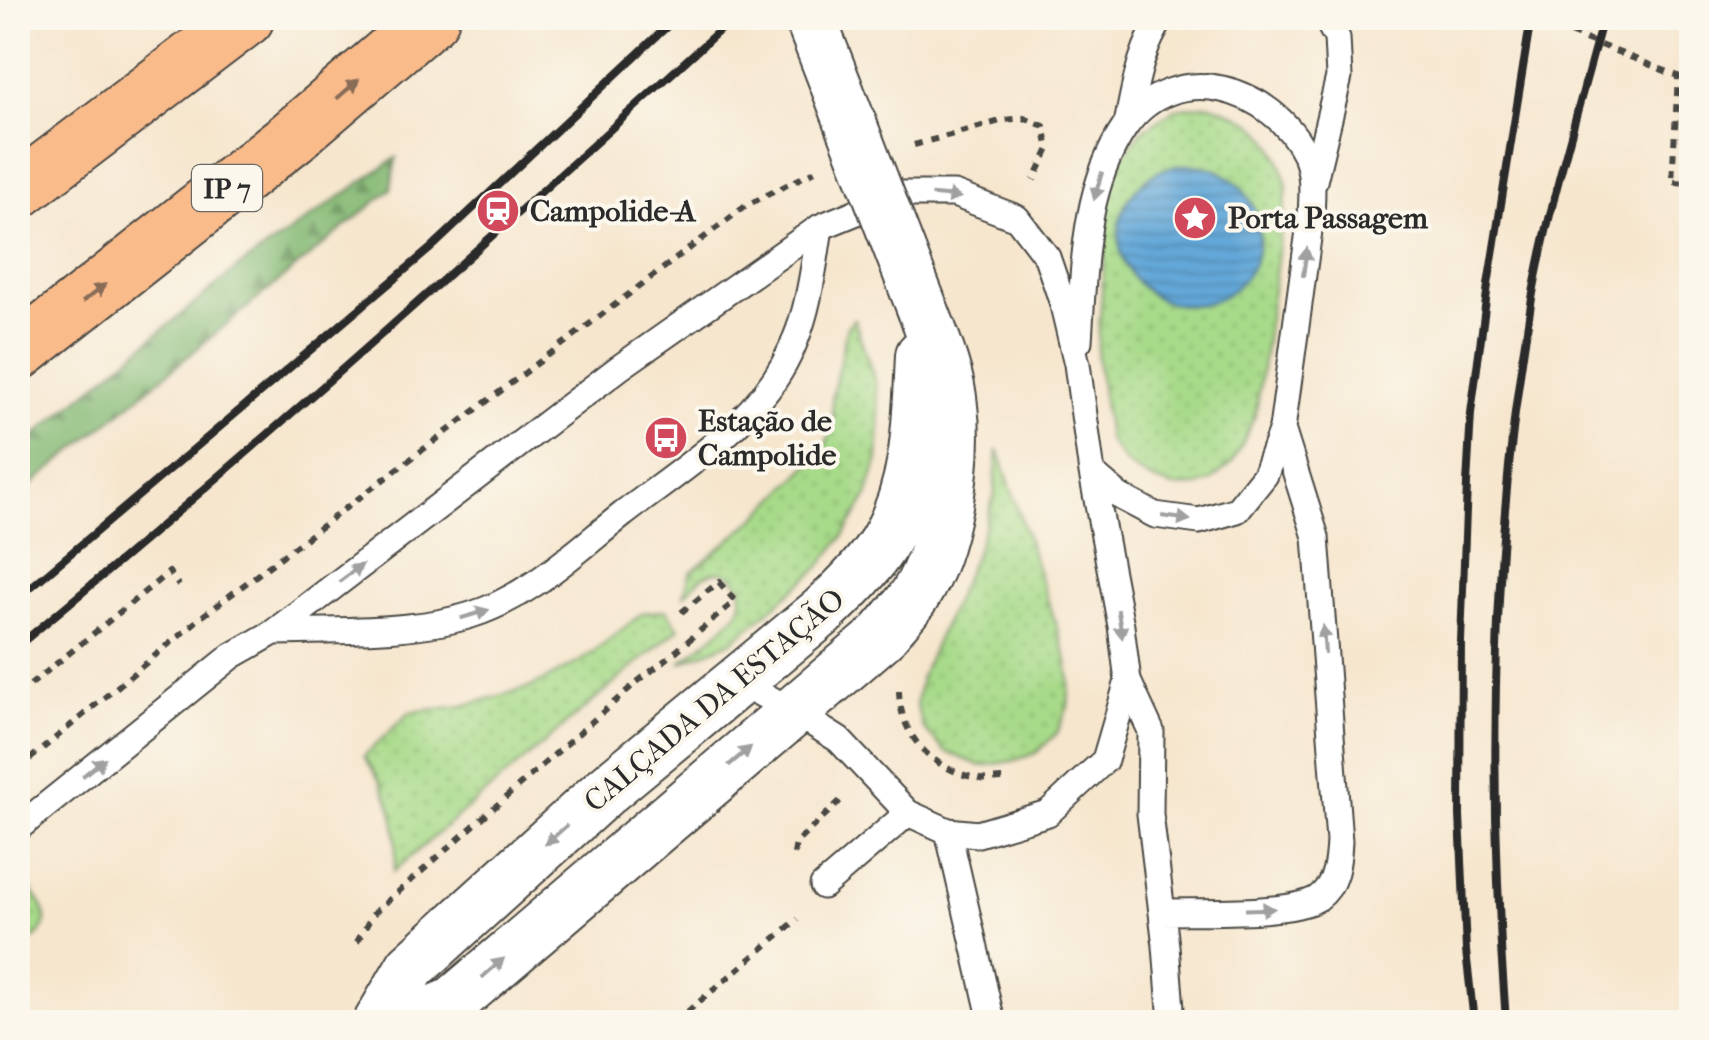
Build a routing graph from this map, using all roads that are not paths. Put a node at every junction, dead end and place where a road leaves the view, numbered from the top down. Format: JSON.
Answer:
{"nodes":[{"id":1,"x":246,"y":18,"type":"edge"},
{"id":2,"x":431,"y":18,"type":"edge"},
{"id":3,"x":810,"y":18,"type":"edge"},
{"id":4,"x":1162,"y":18,"type":"edge"},
{"id":5,"x":1326,"y":18,"type":"edge"},
{"id":6,"x":1127,"y":124,"type":"junction"},
{"id":7,"x":1313,"y":186,"type":"junction"},
{"id":8,"x":18,"y":191,"type":"edge"},
{"id":9,"x":820,"y":227,"type":"junction"},
{"id":10,"x":923,"y":310,"type":"junction"},
{"id":11,"x":18,"y":353,"type":"edge"},
{"id":12,"x":1078,"y":364,"type":"junction"},
{"id":13,"x":1282,"y":429,"type":"junction"},
{"id":14,"x":1092,"y":473,"type":"junction"},
{"id":15,"x":274,"y":632,"type":"junction"},
{"id":16,"x":736,"y":681,"type":"junction"},
{"id":17,"x":1128,"y":681,"type":"junction"},
{"id":18,"x":793,"y":711,"type":"junction"},
{"id":19,"x":908,"y":813,"type":"junction"},
{"id":20,"x":18,"y":828,"type":"edge"},
{"id":21,"x":948,"y":831,"type":"junction"},
{"id":22,"x":823,"y":886,"type":"dead end"},
{"id":23,"x":1162,"y":912,"type":"junction"},
{"id":24,"x":379,"y":1022,"type":"edge"},
{"id":25,"x":413,"y":1022,"type":"edge"},
{"id":26,"x":992,"y":1022,"type":"edge"},
{"id":27,"x":1172,"y":1022,"type":"edge"}],
"edges":[{"from":1,"to":8,"type":"highway"},
{"from":11,"to":2,"type":"highway","number":"IP 7","one_way":true},
{"from":3,"to":10,"type":"street","bridge":true},
{"from":4,"to":6,"type":"lane"},
{"from":5,"to":7,"type":"lane"},
{"from":6,"to":7,"type":"lane"},
{"from":6,"to":12,"type":"lane","one_way":true},
{"from":13,"to":7,"type":"lane","one_way":true},
{"from":9,"to":12,"type":"lane","one_way":true},
{"from":15,"to":9,"type":"lane","one_way":true},
{"from":15,"to":9,"type":"lane","one_way":true},
{"from":10,"to":16,"type":"street","name":"CALÇADA DA ESTAÇÃO"},
{"from":10,"to":18,"type":"street","name":"CALÇADA DA ESTAÇÃO"},
{"from":12,"to":14,"type":"lane"},
{"from":14,"to":13,"type":"lane","one_way":true},
{"from":23,"to":13,"type":"lane","one_way":true},
{"from":14,"to":17,"type":"lane","one_way":true},
{"from":20,"to":15,"type":"lane","one_way":true},
{"from":16,"to":18,"type":"lane"},
{"from":16,"to":24,"type":"street","name":"CALÇADA DA ESTAÇÃO","one_way":true},
{"from":17,"to":21,"type":"lane"},
{"from":17,"to":23,"type":"lane"},
{"from":18,"to":19,"type":"lane"},
{"from":25,"to":18,"type":"street","name":"CALÇADA DA ESTAÇÃO","one_way":true},
{"from":19,"to":21,"type":"lane"},
{"from":19,"to":22,"type":"lane"},
{"from":21,"to":26,"type":"lane"},
{"from":23,"to":27,"type":"lane"}]}
